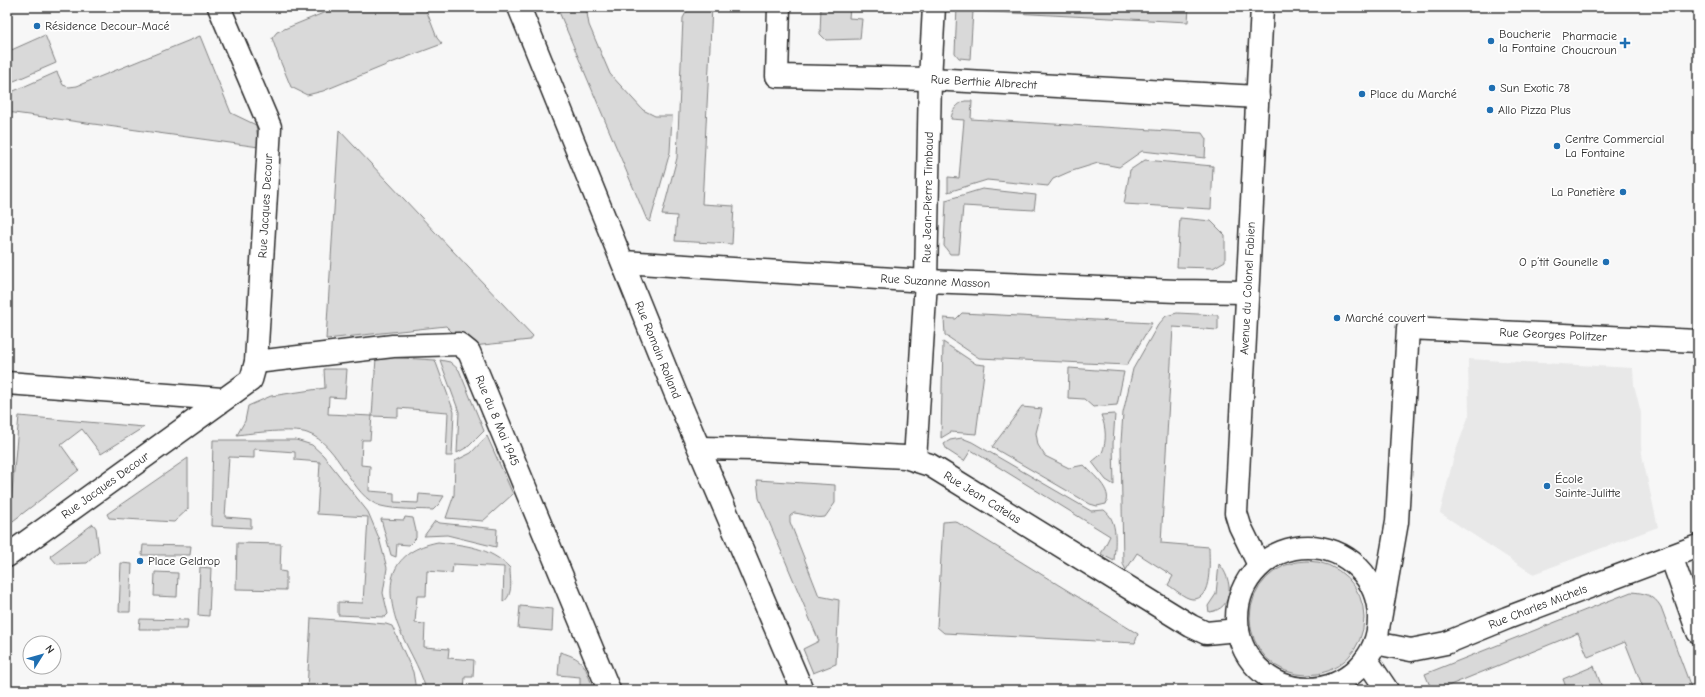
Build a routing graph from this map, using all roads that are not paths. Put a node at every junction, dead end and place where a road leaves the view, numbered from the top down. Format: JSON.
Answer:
{"nodes":[{"id":1,"x":219,"y":7,"type":"edge"},
{"id":2,"x":519,"y":7,"type":"edge"},
{"id":3,"x":779,"y":7,"type":"edge"},
{"id":4,"x":934,"y":7,"type":"edge"},
{"id":5,"x":1262,"y":7,"type":"edge"},
{"id":6,"x":930,"y":79,"type":"junction"},
{"id":7,"x":1258,"y":97,"type":"junction"},
{"id":8,"x":623,"y":262,"type":"junction"},
{"id":9,"x":926,"y":281,"type":"junction"},
{"id":10,"x":1247,"y":292,"type":"junction"},
{"id":11,"x":1698,"y":341,"type":"edge"},
{"id":12,"x":256,"y":362,"type":"junction"},
{"id":13,"x":7,"y":383,"type":"edge"},
{"id":14,"x":222,"y":399,"type":"junction"},
{"id":15,"x":700,"y":448,"type":"junction"},
{"id":16,"x":915,"y":460,"type":"junction"},
{"id":17,"x":1698,"y":546,"type":"edge"},
{"id":18,"x":7,"y":556,"type":"edge"},
{"id":19,"x":1671,"y":556,"type":"junction"},
{"id":20,"x":1259,"y":565,"type":"junction"},
{"id":21,"x":1380,"y":619,"type":"junction"},
{"id":22,"x":1238,"y":630,"type":"junction"},
{"id":23,"x":1698,"y":632,"type":"edge"},
{"id":24,"x":1371,"y":651,"type":"junction"},
{"id":25,"x":1291,"y":689,"type":"edge"},
{"id":26,"x":609,"y":690,"type":"edge"},
{"id":27,"x":802,"y":690,"type":"edge"},
{"id":28,"x":1387,"y":690,"type":"edge"}],
"edges":[{"from":1,"to":12,"type":"street","name":"Rue Jacques Decour"},
{"from":2,"to":8,"type":"street","name":"Rue Romain Rolland"},
{"from":3,"to":6,"type":"street","name":"Rue Berthie Albrecht"},
{"from":4,"to":6,"type":"street","name":"Rue Jean-Pierre Timbaud"},
{"from":5,"to":7,"type":"street","name":"Avenue du Colonel Fabien"},
{"from":6,"to":7,"type":"street","name":"Rue Berthie Albrecht"},
{"from":6,"to":9,"type":"street","name":"Rue Jean-Pierre Timbaud"},
{"from":7,"to":10,"type":"street","name":"Avenue du Colonel Fabien"},
{"from":8,"to":9,"type":"street","name":"Rue Suzanne Masson"},
{"from":8,"to":15,"type":"street","name":"Rue Romain Rolland"},
{"from":9,"to":10,"type":"street","name":"Rue Suzanne Masson"},
{"from":9,"to":16,"type":"street","name":"Rue Jean-Pierre Timbaud"},
{"from":10,"to":20,"type":"street","name":"Avenue du Colonel Fabien"},
{"from":11,"to":21,"type":"street","name":"Rue Georges Politzer"},
{"from":12,"to":14,"type":"street","name":"Rue Jacques Decour"},
{"from":12,"to":26,"type":"street","name":"Rue du 8 Mai 1945"},
{"from":13,"to":14,"type":"street"},
{"from":14,"to":18,"type":"street","name":"Rue Jacques Decour"},
{"from":15,"to":16,"type":"street","name":"Rue Jean Catelas"},
{"from":15,"to":27,"type":"street","name":"Rue Romain Rolland"},
{"from":16,"to":22,"type":"street","name":"Rue Jean Catelas"},
{"from":17,"to":19,"type":"street","name":"Rue Charles Michels"},
{"from":19,"to":23,"type":"street"},
{"from":19,"to":24,"type":"street","name":"Rue Charles Michels"},
{"from":20,"to":21,"type":"street"},
{"from":20,"to":22,"type":"street"},
{"from":21,"to":24,"type":"street"},
{"from":22,"to":25,"type":"street"},
{"from":24,"to":25,"type":"street"},
{"from":24,"to":28,"type":"street"}]}
